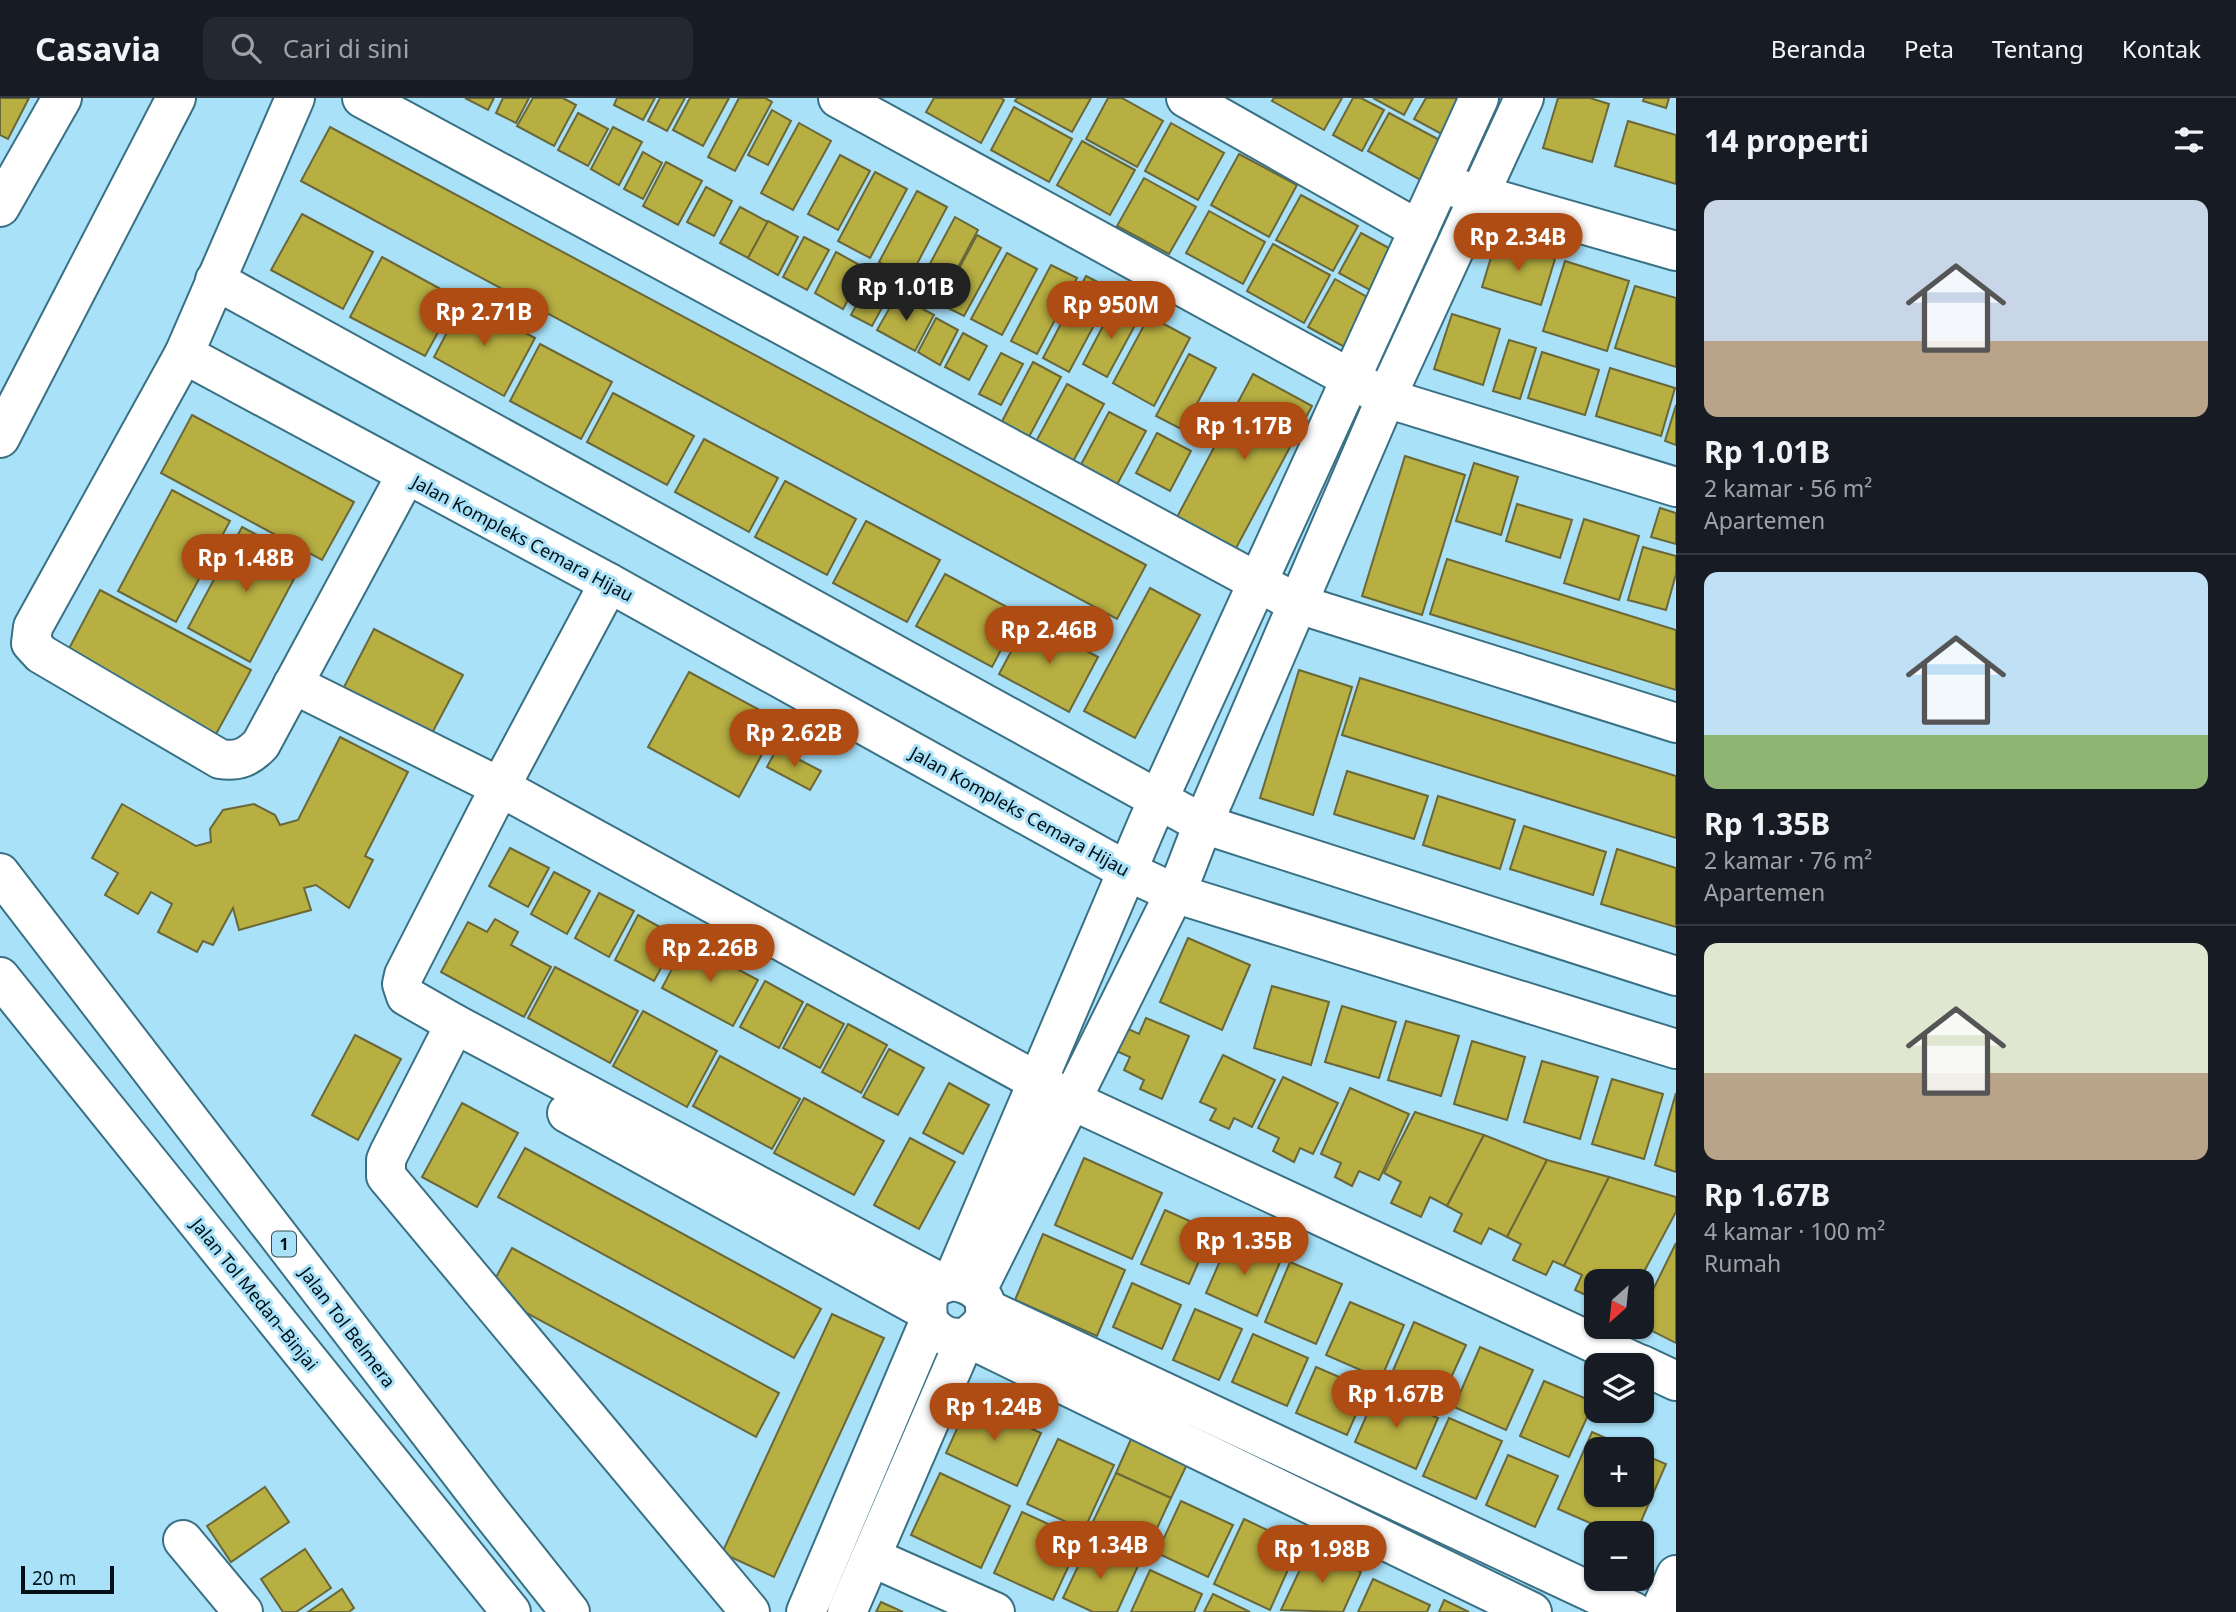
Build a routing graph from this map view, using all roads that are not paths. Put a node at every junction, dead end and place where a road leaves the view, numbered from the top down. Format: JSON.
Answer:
{"nodes":[{"id":1,"x":62,"y":98,"type":"edge"},
{"id":2,"x":176,"y":98,"type":"edge"},
{"id":3,"x":295,"y":98,"type":"edge"},
{"id":4,"x":362,"y":98,"type":"edge"},
{"id":5,"x":838,"y":98,"type":"edge"},
{"id":6,"x":1186,"y":98,"type":"edge"},
{"id":7,"x":1479,"y":98,"type":"edge"},
{"id":8,"x":1524,"y":98,"type":"edge"},
{"id":9,"x":1440,"y":183,"type":"junction"},
{"id":10,"x":3,"y":194,"type":"edge"},
{"id":11,"x":1479,"y":196,"type":"junction"},
{"id":12,"x":1419,"y":230,"type":"junction"},
{"id":13,"x":1676,"y":251,"type":"edge"},
{"id":14,"x":215,"y":280,"type":"junction"},
{"id":15,"x":184,"y":354,"type":"junction"},
{"id":16,"x":1350,"y":379,"type":"junction"},
{"id":17,"x":1386,"y":398,"type":"junction"},
{"id":18,"x":0,"y":438,"type":"edge"},
{"id":19,"x":406,"y":475,"type":"junction"},
{"id":20,"x":1676,"y":487,"type":"edge"},
{"id":21,"x":1257,"y":582,"type":"junction"},
{"id":22,"x":609,"y":583,"type":"junction"},
{"id":23,"x":1298,"y":604,"type":"junction"},
{"id":24,"x":293,"y":684,"type":"junction"},
{"id":25,"x":1676,"y":723,"type":"edge"},
{"id":26,"x":500,"y":787,"type":"junction"},
{"id":27,"x":1153,"y":811,"type":"junction"},
{"id":28,"x":1200,"y":833,"type":"junction"},
{"id":29,"x":1130,"y":864,"type":"junction"},
{"id":30,"x":0,"y":873,"type":"edge"},
{"id":31,"x":1178,"y":885,"type":"junction"},
{"id":32,"x":1676,"y":976,"type":"edge"},
{"id":33,"x":0,"y":977,"type":"edge"},
{"id":34,"x":450,"y":1035,"type":"junction"},
{"id":35,"x":1676,"y":1049,"type":"edge"},
{"id":36,"x":1038,"y":1082,"type":"junction"},
{"id":37,"x":1071,"y":1100,"type":"junction"},
{"id":38,"x":954,"y":1305,"type":"junction"},
{"id":39,"x":1615,"y":1353,"type":"edge"},
{"id":40,"x":1654,"y":1371,"type":"edge"},
{"id":41,"x":1676,"y":1381,"type":"edge"},
{"id":42,"x":183,"y":1540,"type":"dead end"},
{"id":43,"x":871,"y":1557,"type":"junction"},
{"id":44,"x":1676,"y":1574,"type":"edge"},
{"id":45,"x":243,"y":1612,"type":"edge"},
{"id":46,"x":511,"y":1612,"type":"edge"},
{"id":47,"x":570,"y":1612,"type":"edge"},
{"id":48,"x":750,"y":1612,"type":"edge"},
{"id":49,"x":806,"y":1612,"type":"edge"},
{"id":50,"x":847,"y":1612,"type":"edge"},
{"id":51,"x":995,"y":1612,"type":"edge"},
{"id":52,"x":1532,"y":1612,"type":"edge"},
{"id":53,"x":1634,"y":1612,"type":"edge"},
{"id":54,"x":1660,"y":1612,"type":"edge"}],
"edges":[{"from":1,"to":10,"type":"main road"},
{"from":2,"to":18,"type":"main road"},
{"from":3,"to":14,"type":"main road"},
{"from":4,"to":21,"type":"main road"},
{"from":5,"to":16,"type":"main road"},
{"from":6,"to":12,"type":"main road"},
{"from":7,"to":9,"type":"main road"},
{"from":8,"to":11,"type":"main road"},
{"from":9,"to":11,"type":"main road"},
{"from":9,"to":12,"type":"main road"},
{"from":11,"to":13,"type":"main road"},
{"from":11,"to":17,"type":"main road"},
{"from":12,"to":16,"type":"main road"},
{"from":14,"to":15,"type":"main road"},
{"from":14,"to":27,"type":"main road"},
{"from":15,"to":19,"type":"main road","name":"Jalan Kompleks Cemara Hijau"},
{"from":15,"to":24,"type":"main road"},
{"from":16,"to":17,"type":"main road"},
{"from":16,"to":21,"type":"main road"},
{"from":17,"to":20,"type":"main road"},
{"from":17,"to":23,"type":"main road"},
{"from":19,"to":22,"type":"main road","name":"Jalan Kompleks Cemara Hijau"},
{"from":19,"to":24,"type":"main road"},
{"from":21,"to":23,"type":"main road"},
{"from":21,"to":27,"type":"main road"},
{"from":22,"to":26,"type":"main road"},
{"from":22,"to":29,"type":"main road","name":"Jalan Kompleks Cemara Hijau"},
{"from":23,"to":25,"type":"main road"},
{"from":23,"to":28,"type":"main road"},
{"from":24,"to":26,"type":"main road"},
{"from":26,"to":34,"type":"main road"},
{"from":26,"to":36,"type":"main road"},
{"from":27,"to":28,"type":"main road"},
{"from":27,"to":29,"type":"main road"},
{"from":28,"to":31,"type":"main road"},
{"from":28,"to":32,"type":"main road"},
{"from":29,"to":31,"type":"main road","name":"Jalan Kompleks Cemara Hijau"},
{"from":29,"to":36,"type":"main road"},
{"from":30,"to":47,"type":"main road","name":"Jalan Tol Belmera","number":"1"},
{"from":31,"to":35,"type":"main road","name":"Jalan Kompleks Cemara Hijau"},
{"from":31,"to":37,"type":"main road"},
{"from":33,"to":46,"type":"main road","name":"Jalan Tol Medan–Binjai"},
{"from":34,"to":38,"type":"main road"},
{"from":34,"to":48,"type":"main road"},
{"from":36,"to":37,"type":"main road"},
{"from":36,"to":38,"type":"main road"},
{"from":37,"to":38,"type":"main road"},
{"from":37,"to":39,"type":"main road"},
{"from":38,"to":43,"type":"main road"},
{"from":38,"to":49,"type":"main road"},
{"from":38,"to":52,"type":"main road"},
{"from":38,"to":53,"type":"main road"},
{"from":40,"to":41,"type":"main road"},
{"from":42,"to":45,"type":"main road"},
{"from":43,"to":50,"type":"main road"},
{"from":43,"to":51,"type":"main road"},
{"from":44,"to":54,"type":"main road"}]}
